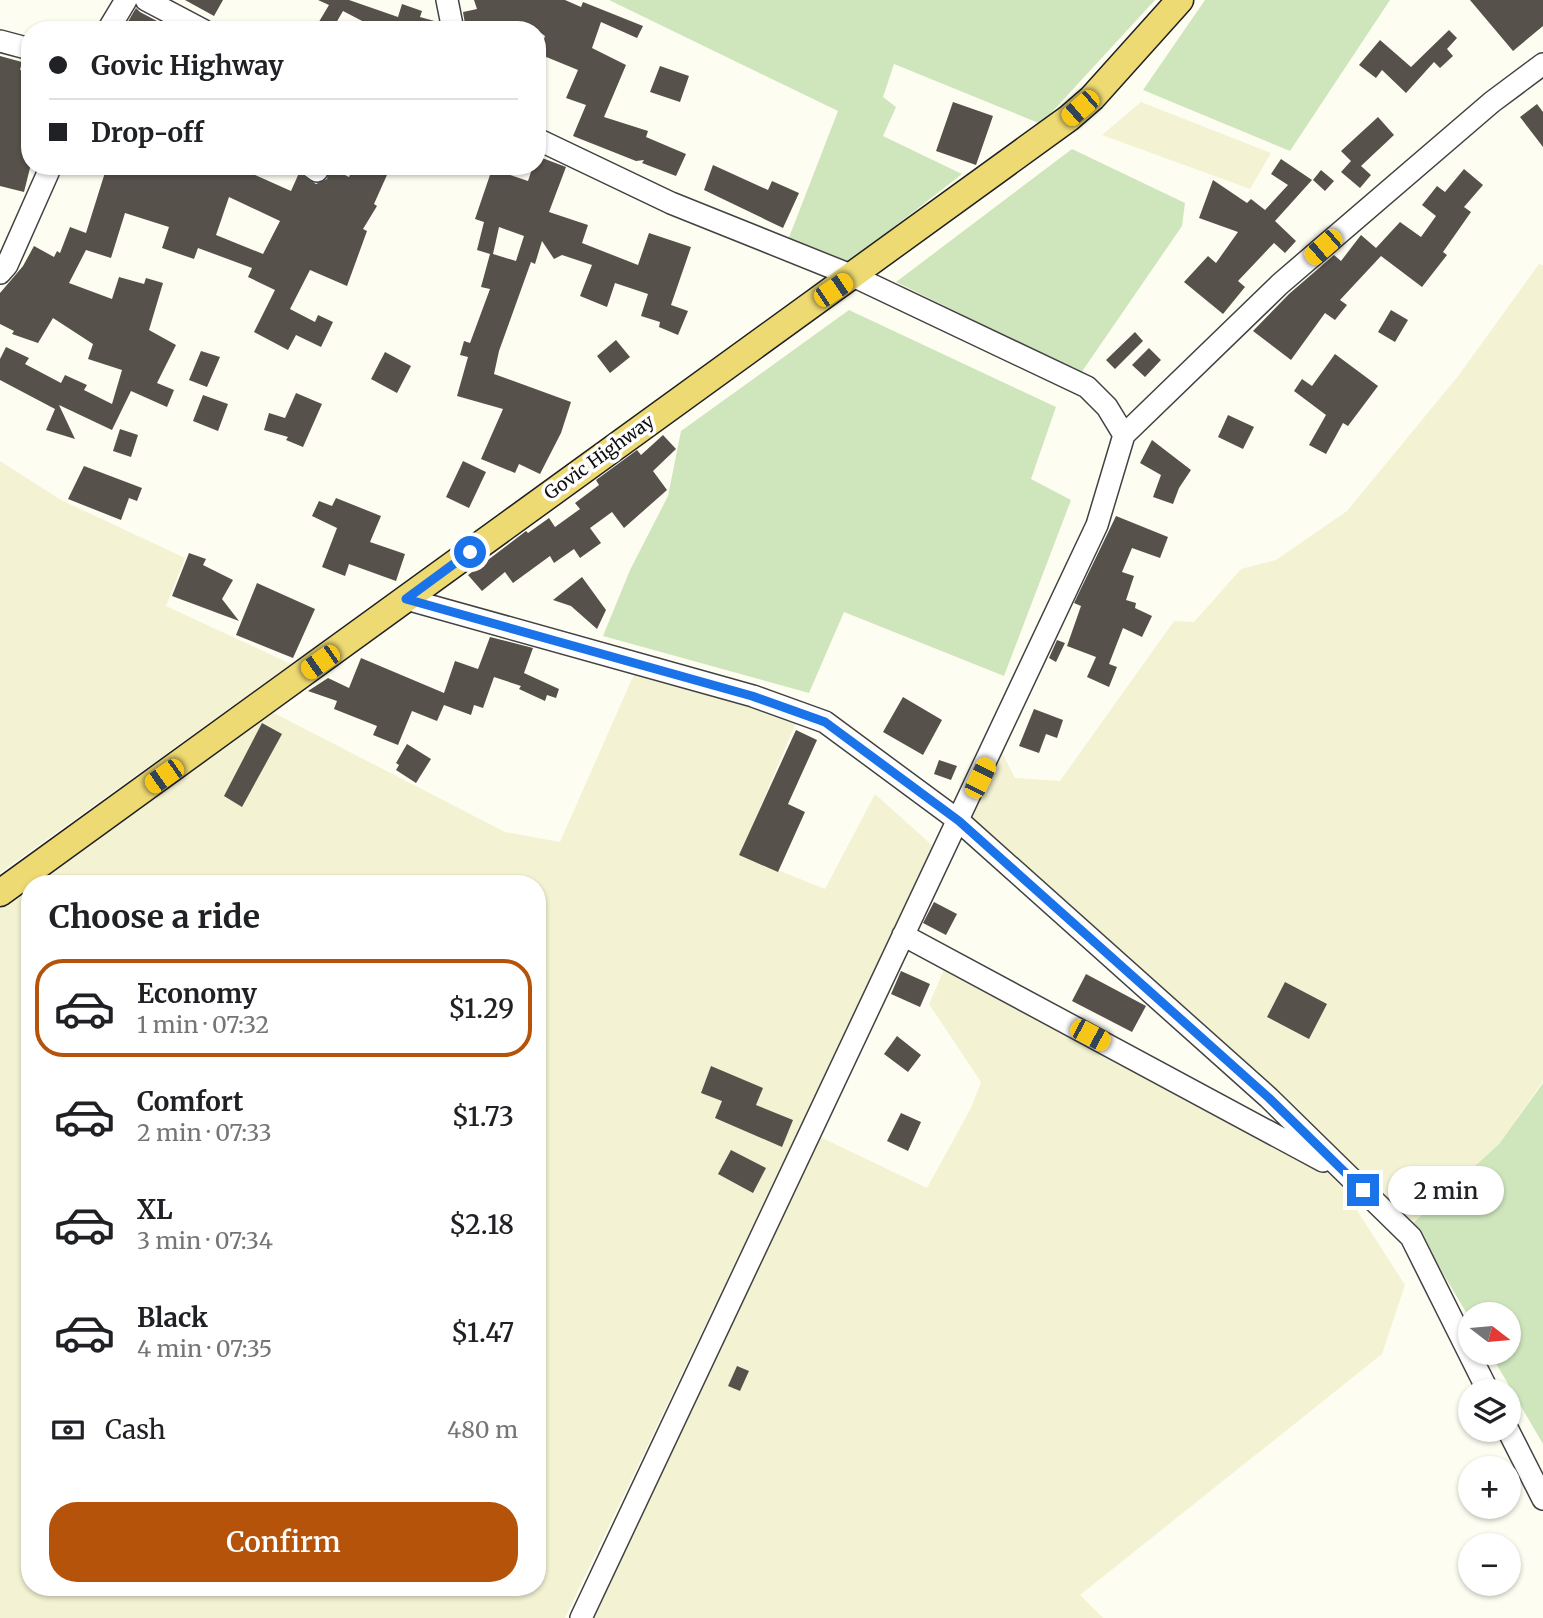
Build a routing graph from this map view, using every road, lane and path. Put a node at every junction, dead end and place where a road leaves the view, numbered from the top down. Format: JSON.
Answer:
{"nodes":[{"id":1,"x":126,"y":0,"type":"edge"},
{"id":2,"x":146,"y":0,"type":"edge"},
{"id":3,"x":447,"y":0,"type":"edge"},
{"id":4,"x":1180,"y":0,"type":"edge"},
{"id":5,"x":113,"y":21,"type":"edge"},
{"id":6,"x":185,"y":21,"type":"edge"},
{"id":7,"x":451,"y":21,"type":"edge"},
{"id":8,"x":0,"y":41,"type":"edge"},
{"id":9,"x":21,"y":47,"type":"edge"},
{"id":10,"x":1543,"y":64,"type":"edge"},
{"id":11,"x":546,"y":143,"type":"edge"},
{"id":12,"x":47,"y":175,"type":"edge"},
{"id":13,"x":2,"y":265,"type":"edge"},
{"id":14,"x":853,"y":276,"type":"junction"},
{"id":15,"x":1124,"y":435,"type":"junction"},
{"id":16,"x":406,"y":599,"type":"junction"},
{"id":17,"x":959,"y":821,"type":"junction"},
{"id":18,"x":25,"y":875,"type":"edge"},
{"id":19,"x":21,"y":878,"type":"edge"},
{"id":20,"x":0,"y":893,"type":"edge"},
{"id":21,"x":903,"y":935,"type":"junction"},
{"id":22,"x":1347,"y":1174,"type":"junction"},
{"id":23,"x":1483,"y":1379,"type":"edge"},
{"id":24,"x":1514,"y":1442,"type":"edge"},
{"id":25,"x":1543,"y":1499,"type":"edge"},
{"id":26,"x":581,"y":1618,"type":"edge"}],
"edges":[{"from":1,"to":5,"type":"street"},
{"from":2,"to":6,"type":"street"},
{"from":3,"to":7,"type":"street"},
{"from":4,"to":14,"type":"main road","name":"Govic Highway"},
{"from":8,"to":9,"type":"street"},
{"from":10,"to":15,"type":"street"},
{"from":11,"to":14,"type":"street"},
{"from":12,"to":13,"type":"street"},
{"from":14,"to":15,"type":"street"},
{"from":14,"to":16,"type":"main road","name":"Govic Highway"},
{"from":15,"to":17,"type":"street"},
{"from":16,"to":17,"type":"street"},
{"from":16,"to":18,"type":"main road","name":"Govic Highway"},
{"from":17,"to":21,"type":"street"},
{"from":17,"to":22,"type":"street"},
{"from":19,"to":20,"type":"main road","name":"Govic Highway"},
{"from":21,"to":22,"type":"street"},
{"from":21,"to":26,"type":"street"},
{"from":22,"to":23,"type":"street"},
{"from":24,"to":25,"type":"street"}]}
